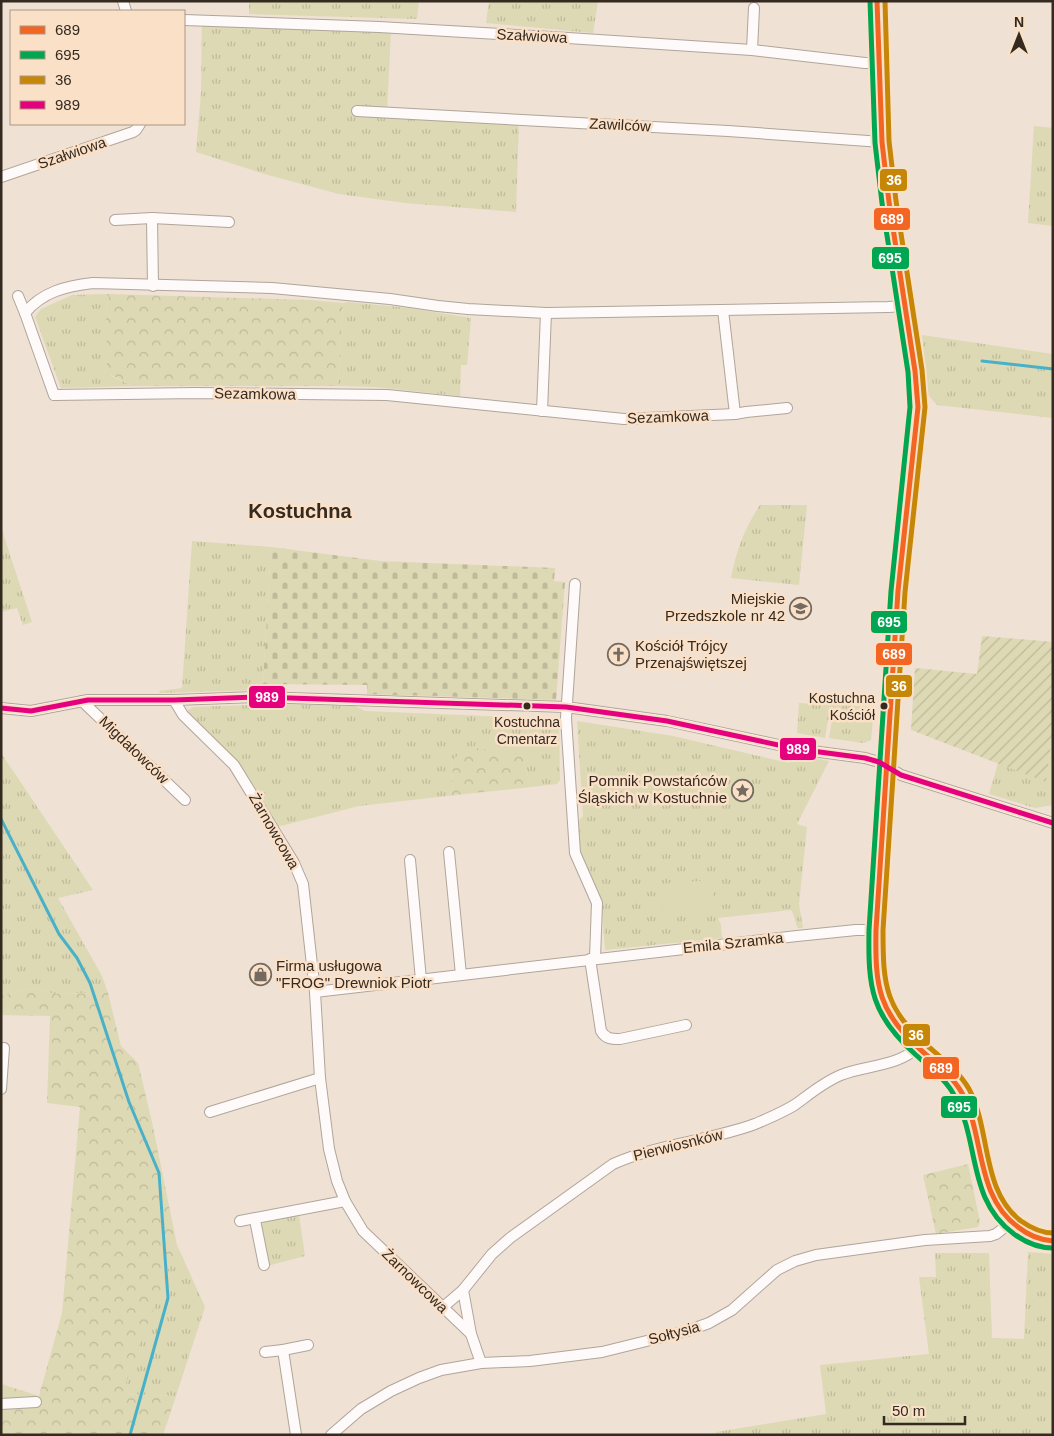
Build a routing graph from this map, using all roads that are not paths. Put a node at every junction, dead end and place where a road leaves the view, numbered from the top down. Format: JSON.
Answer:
{"nodes":[{"id":1,"x":877,"y":1,"type":"edge"},
{"id":2,"x":754,"y":8,"type":"dead end"},
{"id":3,"x":185,"y":20,"type":"edge"},
{"id":4,"x":752,"y":50,"type":"junction"},
{"id":5,"x":879,"y":64,"type":"junction"},
{"id":6,"x":356,"y":111,"type":"dead end"},
{"id":7,"x":139,"y":125,"type":"edge"},
{"id":8,"x":882,"y":142,"type":"junction"},
{"id":9,"x":1,"y":178,"type":"edge"},
{"id":10,"x":152,"y":218,"type":"junction"},
{"id":11,"x":115,"y":220,"type":"dead end"},
{"id":12,"x":230,"y":222,"type":"dead end"},
{"id":13,"x":153,"y":286,"type":"junction"},
{"id":14,"x":18,"y":296,"type":"dead end"},
{"id":15,"x":905,"y":306,"type":"junction"},
{"id":16,"x":723,"y":310,"type":"junction"},
{"id":17,"x":25,"y":313,"type":"junction"},
{"id":18,"x":546,"y":313,"type":"junction"},
{"id":19,"x":787,"y":408,"type":"dead end"},
{"id":20,"x":542,"y":411,"type":"junction"},
{"id":21,"x":735,"y":414,"type":"junction"},
{"id":22,"x":575,"y":584,"type":"dead end"},
{"id":23,"x":174,"y":700,"type":"junction"},
{"id":24,"x":82,"y":702,"type":"junction"},
{"id":25,"x":566,"y":707,"type":"junction"},
{"id":26,"x":1,"y":708,"type":"edge"},
{"id":27,"x":887,"y":766,"type":"junction"},
{"id":28,"x":185,"y":800,"type":"dead end"},
{"id":29,"x":1053,"y":823,"type":"edge"},
{"id":30,"x":448,"y":852,"type":"dead end"},
{"id":31,"x":410,"y":860,"type":"dead end"},
{"id":32,"x":876,"y":930,"type":"junction"},
{"id":33,"x":592,"y":959,"type":"junction"},
{"id":34,"x":461,"y":975,"type":"junction"},
{"id":35,"x":421,"y":980,"type":"junction"},
{"id":36,"x":314,"y":992,"type":"junction"},
{"id":37,"x":686,"y":1025,"type":"dead end"},
{"id":38,"x":918,"y":1047,"type":"junction"},
{"id":39,"x":4,"y":1048,"type":"dead end"},
{"id":40,"x":320,"y":1078,"type":"junction"},
{"id":41,"x":1,"y":1088,"type":"edge"},
{"id":42,"x":210,"y":1112,"type":"dead end"},
{"id":43,"x":345,"y":1201,"type":"junction"},
{"id":44,"x":255,"y":1220,"type":"junction"},
{"id":45,"x":240,"y":1221,"type":"dead end"},
{"id":46,"x":1010,"y":1223,"type":"junction"},
{"id":47,"x":1053,"y":1241,"type":"edge"},
{"id":48,"x":264,"y":1265,"type":"dead end"},
{"id":49,"x":463,"y":1290,"type":"junction"},
{"id":50,"x":442,"y":1308,"type":"junction"},
{"id":51,"x":471,"y":1334,"type":"junction"},
{"id":52,"x":308,"y":1345,"type":"dead end"},
{"id":53,"x":283,"y":1350,"type":"junction"},
{"id":54,"x":265,"y":1352,"type":"dead end"},
{"id":55,"x":481,"y":1363,"type":"junction"},
{"id":56,"x":36,"y":1402,"type":"dead end"},
{"id":57,"x":1,"y":1404,"type":"edge"},
{"id":58,"x":296,"y":1435,"type":"edge"},
{"id":59,"x":331,"y":1435,"type":"edge"}],
"edges":[{"from":1,"to":5,"type":"street"},
{"from":2,"to":4,"type":"street"},
{"from":3,"to":4,"type":"street","name":"Szałwiowa"},
{"from":4,"to":5,"type":"street","name":"Szałwiowa"},
{"from":5,"to":8,"type":"street"},
{"from":6,"to":8,"type":"street","name":"Zawilców"},
{"from":7,"to":9,"type":"street","name":"Szałwiowa"},
{"from":8,"to":15,"type":"street"},
{"from":10,"to":11,"type":"street"},
{"from":10,"to":12,"type":"street"},
{"from":10,"to":13,"type":"street"},
{"from":13,"to":17,"type":"street"},
{"from":13,"to":18,"type":"street"},
{"from":14,"to":17,"type":"street","name":"Sezamkowa"},
{"from":15,"to":16,"type":"street"},
{"from":15,"to":27,"type":"street"},
{"from":16,"to":18,"type":"street"},
{"from":16,"to":21,"type":"street"},
{"from":17,"to":20,"type":"street","name":"Sezamkowa"},
{"from":18,"to":20,"type":"street"},
{"from":19,"to":21,"type":"street","name":"Sezamkowa"},
{"from":20,"to":21,"type":"street","name":"Sezamkowa"},
{"from":22,"to":25,"type":"street"},
{"from":23,"to":24,"type":"street","name":"Migdałowców"},
{"from":23,"to":25,"type":"street","name":"Migdałowców"},
{"from":23,"to":36,"type":"street","name":"Żarnowcowa"},
{"from":24,"to":26,"type":"street","name":"Migdałowców"},
{"from":24,"to":28,"type":"street","name":"Migdałowców"},
{"from":25,"to":27,"type":"street","name":"Migdałowców"},
{"from":25,"to":33,"type":"street"},
{"from":27,"to":29,"type":"street","name":"Migdałowców"},
{"from":27,"to":32,"type":"street"},
{"from":30,"to":34,"type":"street"},
{"from":31,"to":35,"type":"street"},
{"from":32,"to":33,"type":"street","name":"Emila Szramka"},
{"from":32,"to":38,"type":"street"},
{"from":33,"to":34,"type":"street","name":"Emila Szramka"},
{"from":33,"to":37,"type":"street"},
{"from":34,"to":35,"type":"street","name":"Emila Szramka"},
{"from":35,"to":36,"type":"street","name":"Emila Szramka"},
{"from":36,"to":40,"type":"street","name":"Żarnowcowa"},
{"from":38,"to":46,"type":"street"},
{"from":38,"to":49,"type":"street","name":"Pierwiosnków"},
{"from":39,"to":41,"type":"street"},
{"from":40,"to":42,"type":"street"},
{"from":40,"to":43,"type":"street","name":"Żarnowcowa"},
{"from":43,"to":44,"type":"street"},
{"from":43,"to":50,"type":"street","name":"Żarnowcowa"},
{"from":44,"to":45,"type":"street"},
{"from":44,"to":48,"type":"street"},
{"from":46,"to":47,"type":"street"},
{"from":46,"to":55,"type":"street","name":"Sołtysia"},
{"from":49,"to":50,"type":"street","name":"Pierwiosnków"},
{"from":49,"to":51,"type":"street"},
{"from":50,"to":51,"type":"street","name":"Żarnowcowa"},
{"from":51,"to":55,"type":"street","name":"Żarnowcowa"},
{"from":52,"to":53,"type":"street"},
{"from":53,"to":54,"type":"street"},
{"from":53,"to":58,"type":"street"},
{"from":55,"to":59,"type":"street","name":"Sołtysia"},
{"from":56,"to":57,"type":"street"}]}
